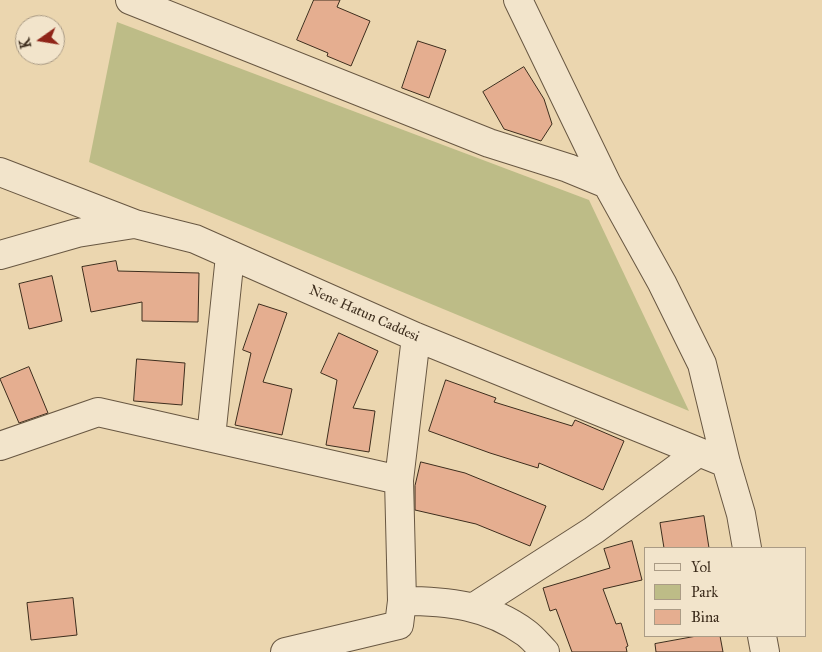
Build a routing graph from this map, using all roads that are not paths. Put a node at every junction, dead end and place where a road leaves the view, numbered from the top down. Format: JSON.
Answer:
{"nodes":[{"id":1,"x":130,"y":0,"type":"edge"},
{"id":2,"x":518,"y":0,"type":"edge"},
{"id":3,"x":0,"y":172,"type":"edge"},
{"id":4,"x":607,"y":184,"type":"junction"},
{"id":5,"x":135,"y":224,"type":"junction"},
{"id":6,"x":0,"y":255,"type":"edge"},
{"id":7,"x":230,"y":256,"type":"junction"},
{"id":8,"x":416,"y":337,"type":"junction"},
{"id":9,"x":211,"y":437,"type":"junction"},
{"id":10,"x":0,"y":446,"type":"edge"},
{"id":11,"x":699,"y":452,"type":"junction"},
{"id":12,"x":726,"y":463,"type":"junction"},
{"id":13,"x":399,"y":480,"type":"junction"},
{"id":14,"x":747,"y":547,"type":"edge"},
{"id":15,"x":402,"y":601,"type":"junction"},
{"id":16,"x":474,"y":607,"type":"junction"},
{"id":17,"x":762,"y":637,"type":"edge"},
{"id":18,"x":285,"y":652,"type":"edge"},
{"id":19,"x":545,"y":652,"type":"edge"},
{"id":20,"x":765,"y":652,"type":"edge"}],
"edges":[{"from":1,"to":4,"type":"street"},
{"from":2,"to":4,"type":"street"},
{"from":3,"to":5,"type":"street","name":"Nene Hatun Caddesi"},
{"from":4,"to":12,"type":"street"},
{"from":5,"to":6,"type":"street"},
{"from":5,"to":7,"type":"street","name":"Nene Hatun Caddesi"},
{"from":7,"to":8,"type":"street","name":"Nene Hatun Caddesi"},
{"from":7,"to":9,"type":"street"},
{"from":8,"to":11,"type":"street","name":"Nene Hatun Caddesi"},
{"from":8,"to":13,"type":"street"},
{"from":9,"to":10,"type":"street"},
{"from":9,"to":13,"type":"street"},
{"from":11,"to":12,"type":"street","name":"Nene Hatun Caddesi"},
{"from":11,"to":16,"type":"street"},
{"from":12,"to":14,"type":"street"},
{"from":13,"to":15,"type":"street"},
{"from":15,"to":16,"type":"street"},
{"from":15,"to":18,"type":"street"},
{"from":16,"to":19,"type":"street"},
{"from":17,"to":20,"type":"street"}]}
